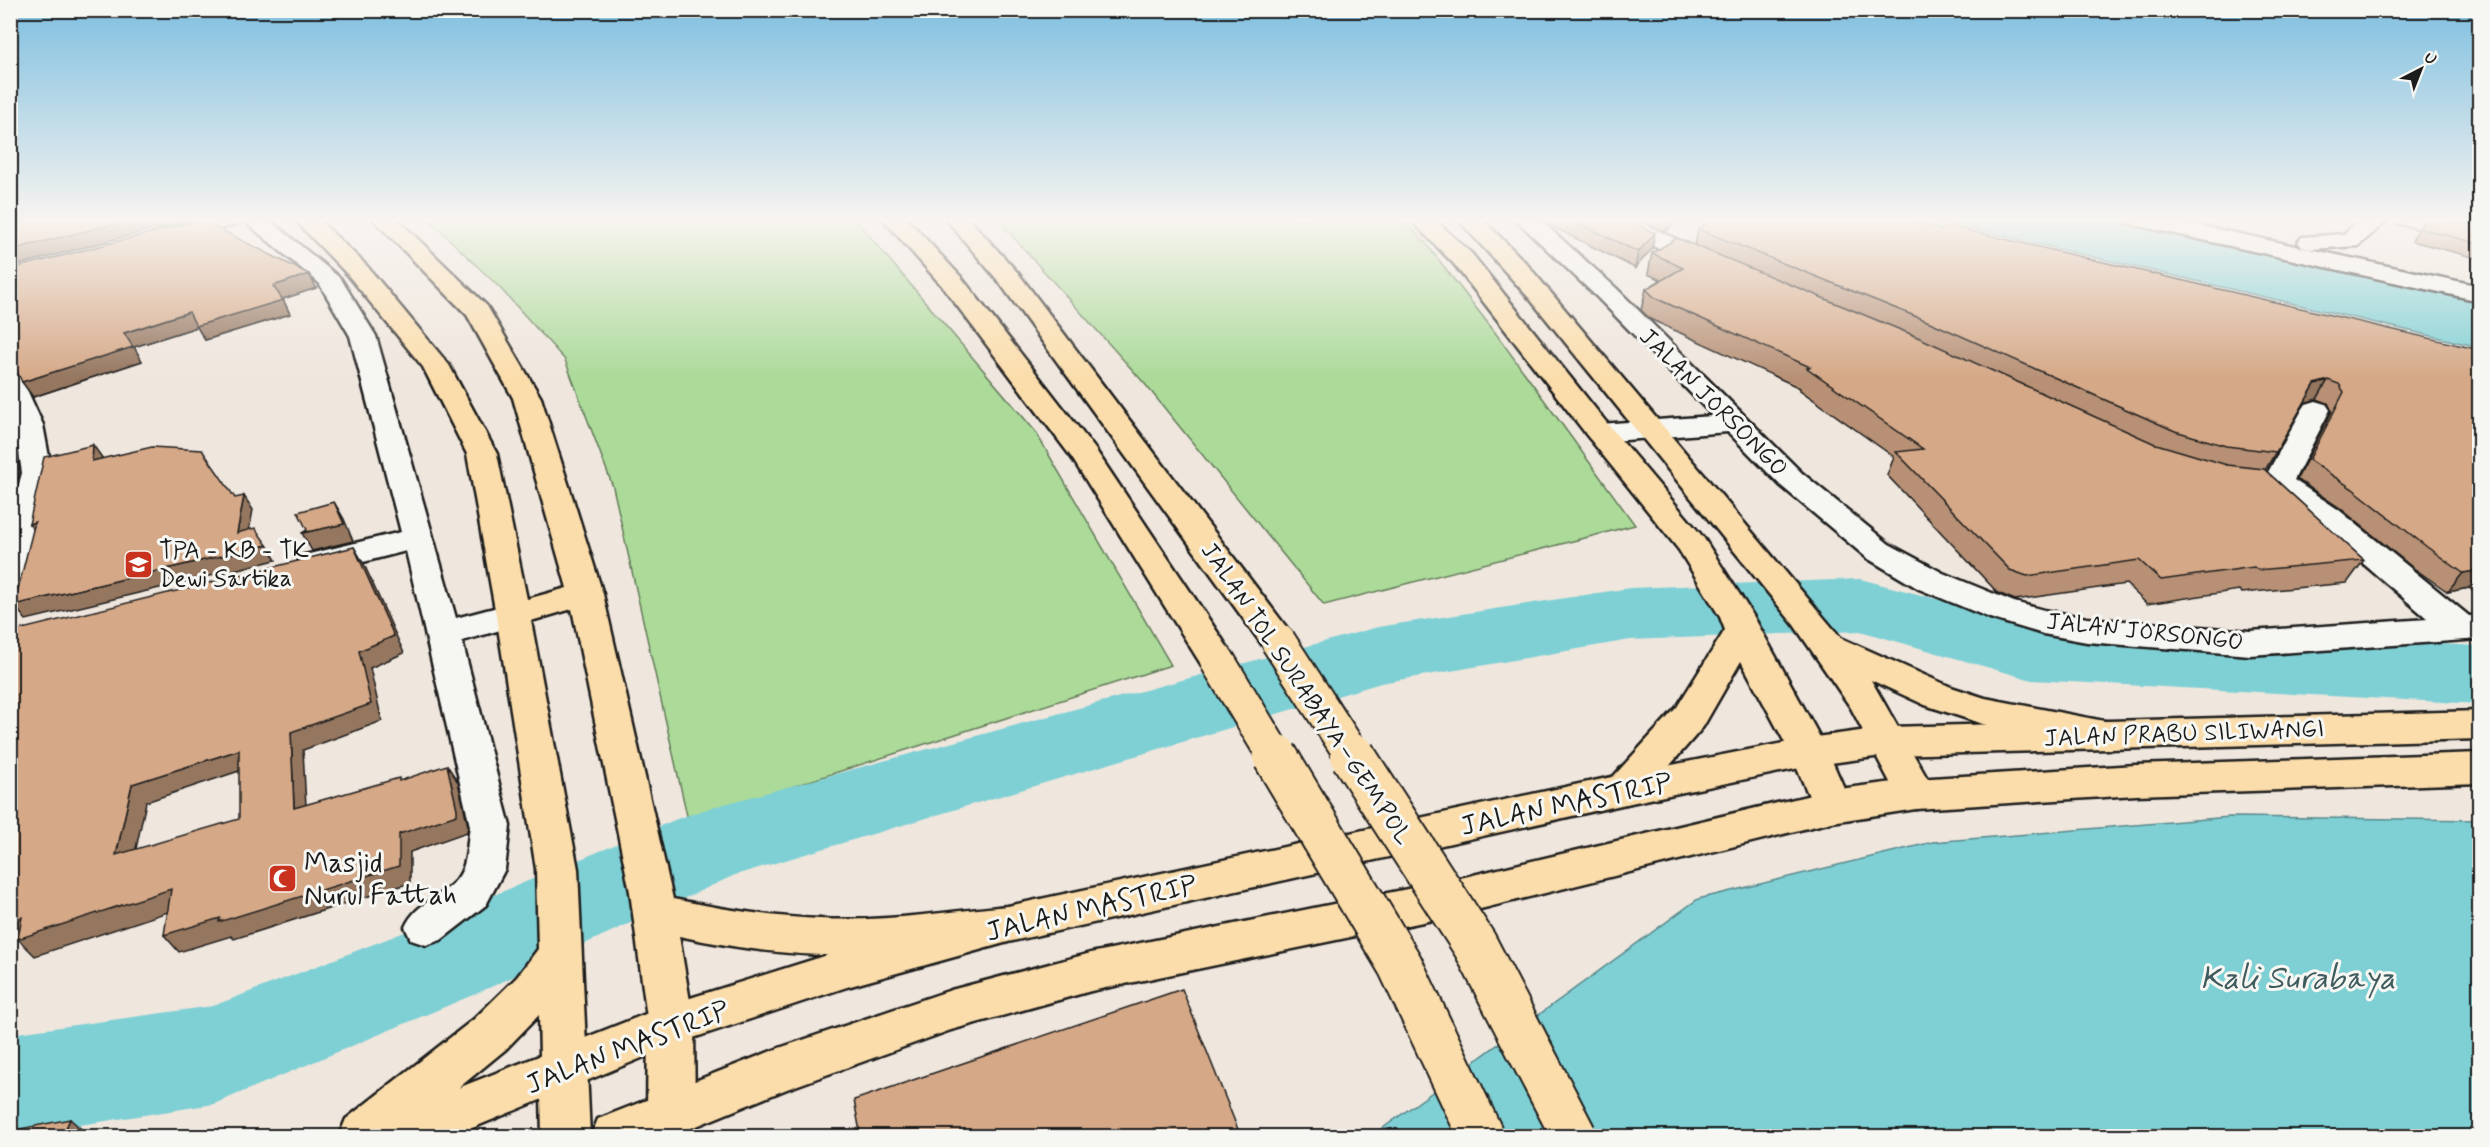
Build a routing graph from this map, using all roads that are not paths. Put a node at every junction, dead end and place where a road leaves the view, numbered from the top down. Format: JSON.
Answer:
{"nodes":[{"id":1,"x":320,"y":272,"type":"edge"},
{"id":2,"x":358,"y":272,"type":"edge"},
{"id":3,"x":438,"y":272,"type":"edge"},
{"id":4,"x":942,"y":272,"type":"edge"},
{"id":5,"x":1002,"y":272,"type":"edge"},
{"id":6,"x":1473,"y":272,"type":"edge"},
{"id":7,"x":1520,"y":272,"type":"edge"},
{"id":8,"x":1584,"y":272,"type":"edge"},
{"id":9,"x":2378,"y":272,"type":"edge"},
{"id":10,"x":2480,"y":294,"type":"edge"},
{"id":11,"x":10,"y":383,"type":"edge"},
{"id":12,"x":2316,"y":410,"type":"dead end"},
{"id":13,"x":1736,"y":423,"type":"junction"},
{"id":14,"x":1650,"y":429,"type":"junction"},
{"id":15,"x":1600,"y":434,"type":"junction"},
{"id":16,"x":419,"y":538,"type":"junction"},
{"id":17,"x":284,"y":572,"type":"edge"},
{"id":18,"x":10,"y":584,"type":"edge"},
{"id":19,"x":586,"y":594,"type":"junction"},
{"id":20,"x":513,"y":615,"type":"junction"},
{"id":21,"x":1740,"y":623,"type":"junction"},
{"id":22,"x":2470,"y":628,"type":"edge"},
{"id":23,"x":442,"y":634,"type":"junction"},
{"id":24,"x":1822,"y":638,"type":"junction"},
{"id":25,"x":2480,"y":725,"type":"edge"},
{"id":26,"x":2112,"y":735,"type":"junction"},
{"id":27,"x":1889,"y":741,"type":"junction"},
{"id":28,"x":1809,"y":752,"type":"junction"},
{"id":29,"x":2480,"y":768,"type":"edge"},
{"id":30,"x":1626,"y":789,"type":"junction"},
{"id":31,"x":1916,"y":794,"type":"junction"},
{"id":32,"x":1832,"y":806,"type":"junction"},
{"id":33,"x":652,"y":903,"type":"junction"},
{"id":34,"x":1008,"y":924,"type":"junction"},
{"id":35,"x":426,"y":927,"type":"dead end"},
{"id":36,"x":558,"y":944,"type":"junction"},
{"id":37,"x":671,"y":1025,"type":"junction"},
{"id":38,"x":564,"y":1068,"type":"junction"},
{"id":39,"x":671,"y":1114,"type":"junction"},
{"id":40,"x":363,"y":1137,"type":"edge"},
{"id":41,"x":396,"y":1137,"type":"edge"},
{"id":42,"x":566,"y":1137,"type":"edge"},
{"id":43,"x":615,"y":1137,"type":"edge"},
{"id":44,"x":1482,"y":1137,"type":"edge"},
{"id":45,"x":1574,"y":1137,"type":"edge"}],
"edges":[{"from":1,"to":16,"type":"street"},
{"from":2,"to":20,"type":"main road"},
{"from":3,"to":19,"type":"main road"},
{"from":4,"to":44,"type":"main road","bridge":true},
{"from":5,"to":45,"type":"main road","name":"JALAN TOL SURABAYA–GEMPOL","bridge":true},
{"from":6,"to":15,"type":"main road"},
{"from":7,"to":14,"type":"main road"},
{"from":8,"to":13,"type":"street","name":"JALAN JORSONGO"},
{"from":9,"to":10,"type":"street"},
{"from":11,"to":18,"type":"street"},
{"from":12,"to":22,"type":"street"},
{"from":13,"to":14,"type":"street"},
{"from":13,"to":22,"type":"street","name":"JALAN JORSONGO"},
{"from":14,"to":15,"type":"street"},
{"from":14,"to":24,"type":"main road"},
{"from":15,"to":21,"type":"main road"},
{"from":16,"to":17,"type":"street"},
{"from":16,"to":23,"type":"street"},
{"from":19,"to":20,"type":"main road"},
{"from":19,"to":33,"type":"main road"},
{"from":20,"to":23,"type":"street"},
{"from":20,"to":36,"type":"main road"},
{"from":21,"to":28,"type":"main road"},
{"from":21,"to":30,"type":"main road"},
{"from":23,"to":35,"type":"street"},
{"from":24,"to":26,"type":"main road"},
{"from":24,"to":27,"type":"main road"},
{"from":25,"to":26,"type":"main road","name":"JALAN PRABU SILIWANGI"},
{"from":26,"to":27,"type":"main road","name":"JALAN PRABU SILIWANGI"},
{"from":27,"to":28,"type":"main road","name":"JALAN PRABU SILIWANGI"},
{"from":27,"to":31,"type":"main road"},
{"from":28,"to":30,"type":"main road","name":"JALAN MASTRIP"},
{"from":28,"to":32,"type":"main road"},
{"from":29,"to":31,"type":"main road","name":"JALAN PRABU SILIWANGI"},
{"from":30,"to":34,"type":"main road","name":"JALAN MASTRIP"},
{"from":31,"to":32,"type":"main road","name":"JALAN PRABU SILIWANGI"},
{"from":32,"to":39,"type":"main road"},
{"from":33,"to":34,"type":"main road"},
{"from":33,"to":37,"type":"main road"},
{"from":34,"to":37,"type":"main road","name":"JALAN MASTRIP"},
{"from":36,"to":38,"type":"main road"},
{"from":36,"to":40,"type":"main road"},
{"from":37,"to":38,"type":"main road","name":"JALAN MASTRIP"},
{"from":37,"to":39,"type":"main road"},
{"from":38,"to":41,"type":"main road","name":"JALAN MASTRIP"},
{"from":38,"to":42,"type":"main road"},
{"from":39,"to":43,"type":"main road"}]}
